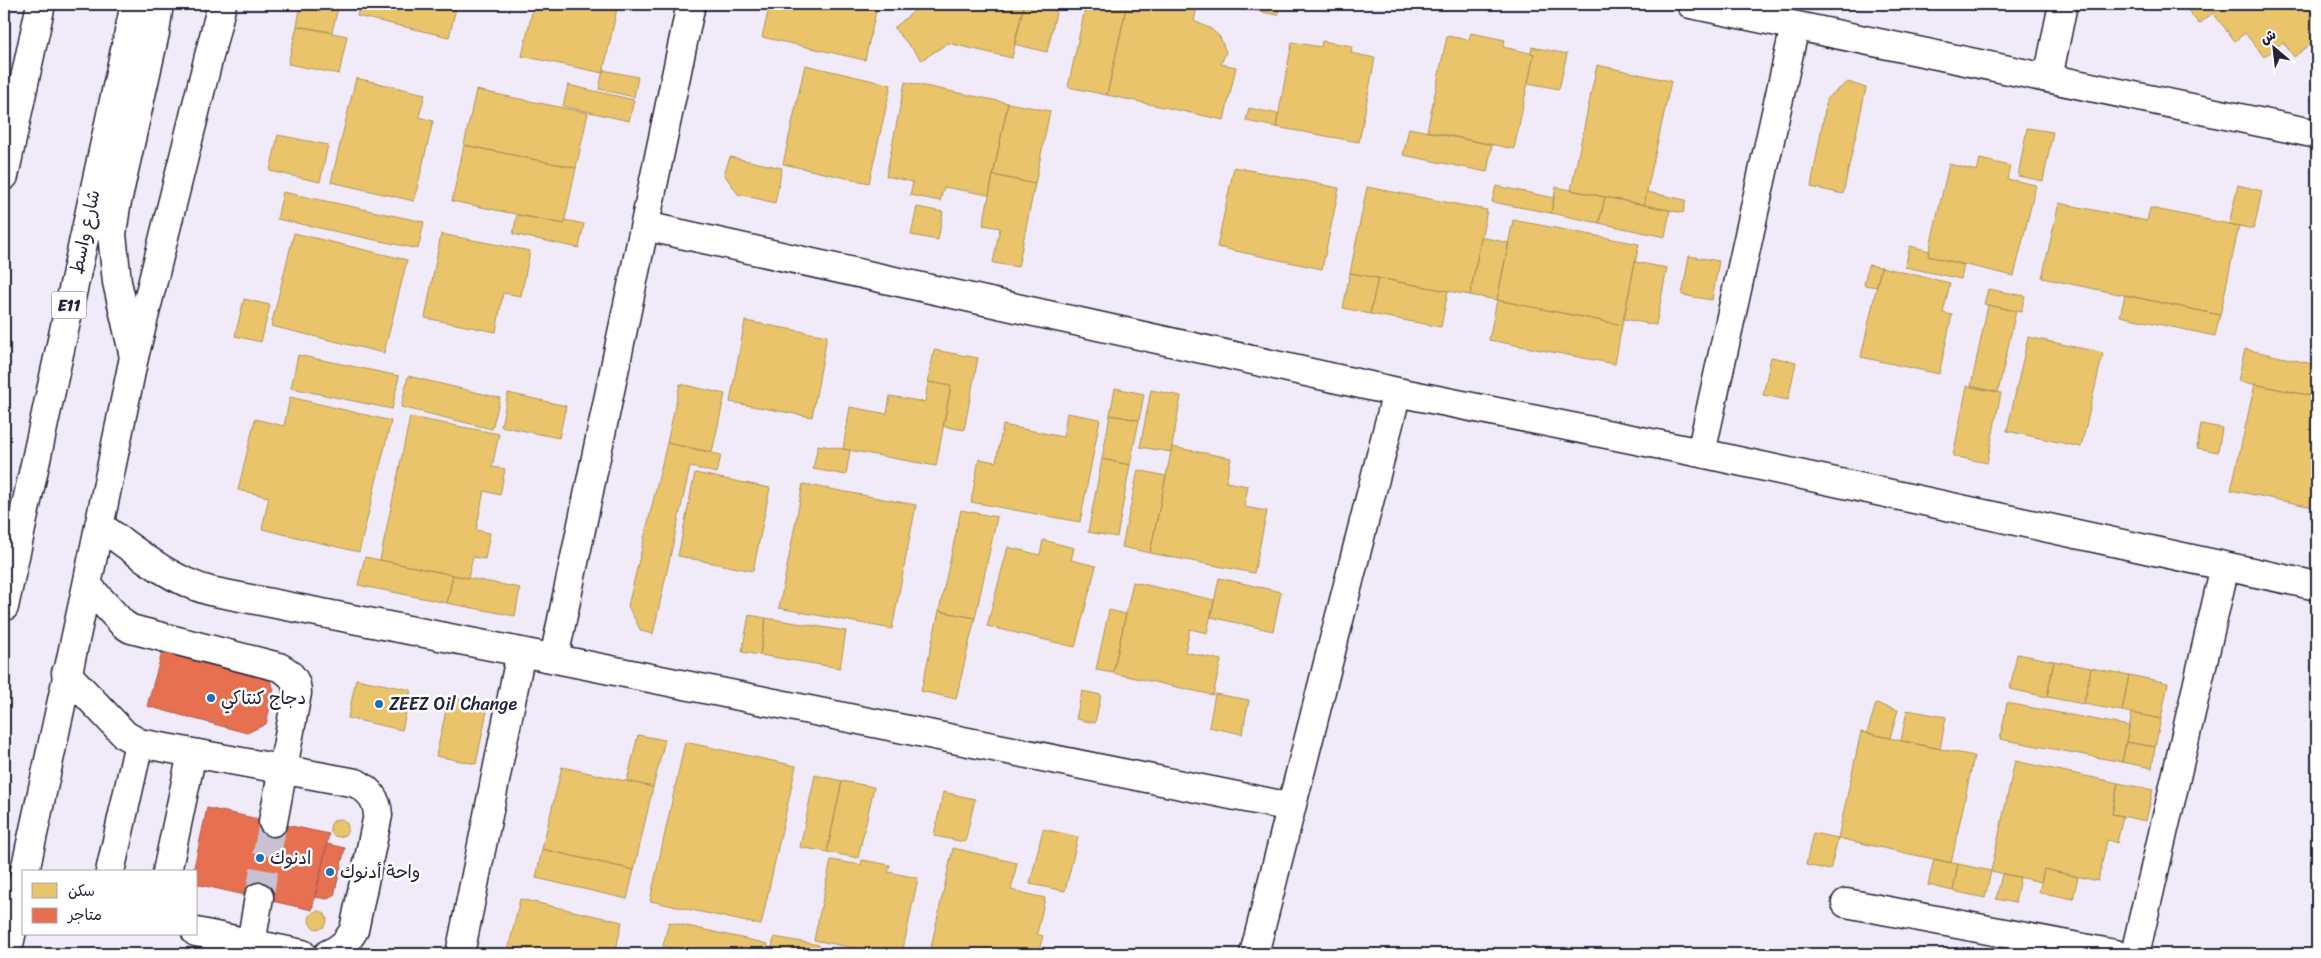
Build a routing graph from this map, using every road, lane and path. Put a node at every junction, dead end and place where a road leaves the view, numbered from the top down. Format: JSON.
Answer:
{"nodes":[{"id":1,"x":40,"y":4,"type":"edge"},
{"id":2,"x":135,"y":4,"type":"edge"},
{"id":3,"x":159,"y":4,"type":"edge"},
{"id":4,"x":222,"y":4,"type":"edge"},
{"id":5,"x":692,"y":4,"type":"edge"},
{"id":6,"x":1691,"y":4,"type":"edge"},
{"id":7,"x":2063,"y":4,"type":"edge"},
{"id":8,"x":1795,"y":26,"type":"junction"},
{"id":9,"x":2048,"y":78,"type":"junction"},
{"id":10,"x":2317,"y":134,"type":"edge"},
{"id":11,"x":4,"y":176,"type":"edge"},
{"id":12,"x":645,"y":226,"type":"junction"},
{"id":13,"x":134,"y":357,"type":"junction"},
{"id":14,"x":1397,"y":392,"type":"junction"},
{"id":15,"x":1701,"y":453,"type":"junction"},
{"id":16,"x":99,"y":525,"type":"junction"},
{"id":17,"x":2225,"y":566,"type":"junction"},
{"id":18,"x":87,"y":585,"type":"junction"},
{"id":19,"x":2317,"y":586,"type":"edge"},
{"id":20,"x":4,"y":607,"type":"edge"},
{"id":21,"x":521,"y":652,"type":"junction"},
{"id":22,"x":554,"y":658,"type":"junction"},
{"id":23,"x":66,"y":673,"type":"junction"},
{"id":24,"x":139,"y":743,"type":"junction"},
{"id":25,"x":192,"y":753,"type":"junction"},
{"id":26,"x":283,"y":769,"type":"junction"},
{"id":27,"x":1291,"y":807,"type":"junction"},
{"id":28,"x":273,"y":822,"type":"tunnel mouth"},
{"id":29,"x":26,"y":870,"type":"edge"},
{"id":30,"x":110,"y":870,"type":"edge"},
{"id":31,"x":167,"y":870,"type":"edge"},
{"id":32,"x":21,"y":896,"type":"edge"},
{"id":33,"x":259,"y":897,"type":"tunnel mouth"},
{"id":34,"x":1846,"y":903,"type":"dead end"},
{"id":35,"x":198,"y":932,"type":"edge"},
{"id":36,"x":251,"y":944,"type":"junction"},
{"id":37,"x":14,"y":948,"type":"edge"},
{"id":38,"x":302,"y":954,"type":"edge"},
{"id":39,"x":328,"y":954,"type":"edge"},
{"id":40,"x":460,"y":954,"type":"edge"},
{"id":41,"x":1254,"y":954,"type":"edge"},
{"id":42,"x":2115,"y":954,"type":"edge"},
{"id":43,"x":2135,"y":954,"type":"edge"}],
"edges":[{"from":1,"to":11,"type":"main road"},
{"from":2,"to":20,"type":"main road","name":"شارع واسط","number":"E11"},
{"from":3,"to":13,"type":"main road"},
{"from":4,"to":13,"type":"main road"},
{"from":5,"to":12,"type":"main road"},
{"from":6,"to":8,"type":"main road"},
{"from":7,"to":9,"type":"main road"},
{"from":8,"to":9,"type":"main road"},
{"from":8,"to":15,"type":"main road"},
{"from":9,"to":10,"type":"main road"},
{"from":12,"to":14,"type":"main road"},
{"from":12,"to":22,"type":"main road"},
{"from":13,"to":16,"type":"main road"},
{"from":14,"to":15,"type":"main road"},
{"from":14,"to":27,"type":"main road"},
{"from":15,"to":17,"type":"main road"},
{"from":16,"to":18,"type":"main road"},
{"from":16,"to":21,"type":"main road"},
{"from":17,"to":19,"type":"main road"},
{"from":17,"to":43,"type":"main road"},
{"from":18,"to":23,"type":"main road"},
{"from":18,"to":26,"type":"main road"},
{"from":21,"to":22,"type":"main road"},
{"from":21,"to":40,"type":"main road"},
{"from":22,"to":27,"type":"main road"},
{"from":23,"to":24,"type":"main road"},
{"from":23,"to":29,"type":"main road"},
{"from":24,"to":25,"type":"main road"},
{"from":24,"to":30,"type":"main road"},
{"from":25,"to":26,"type":"main road"},
{"from":25,"to":31,"type":"main road"},
{"from":26,"to":28,"type":"main road"},
{"from":26,"to":39,"type":"main road"},
{"from":27,"to":41,"type":"main road"},
{"from":32,"to":37,"type":"main road"},
{"from":33,"to":36,"type":"main road"},
{"from":34,"to":42,"type":"main road"},
{"from":35,"to":36,"type":"main road"},
{"from":36,"to":38,"type":"main road"}]}
